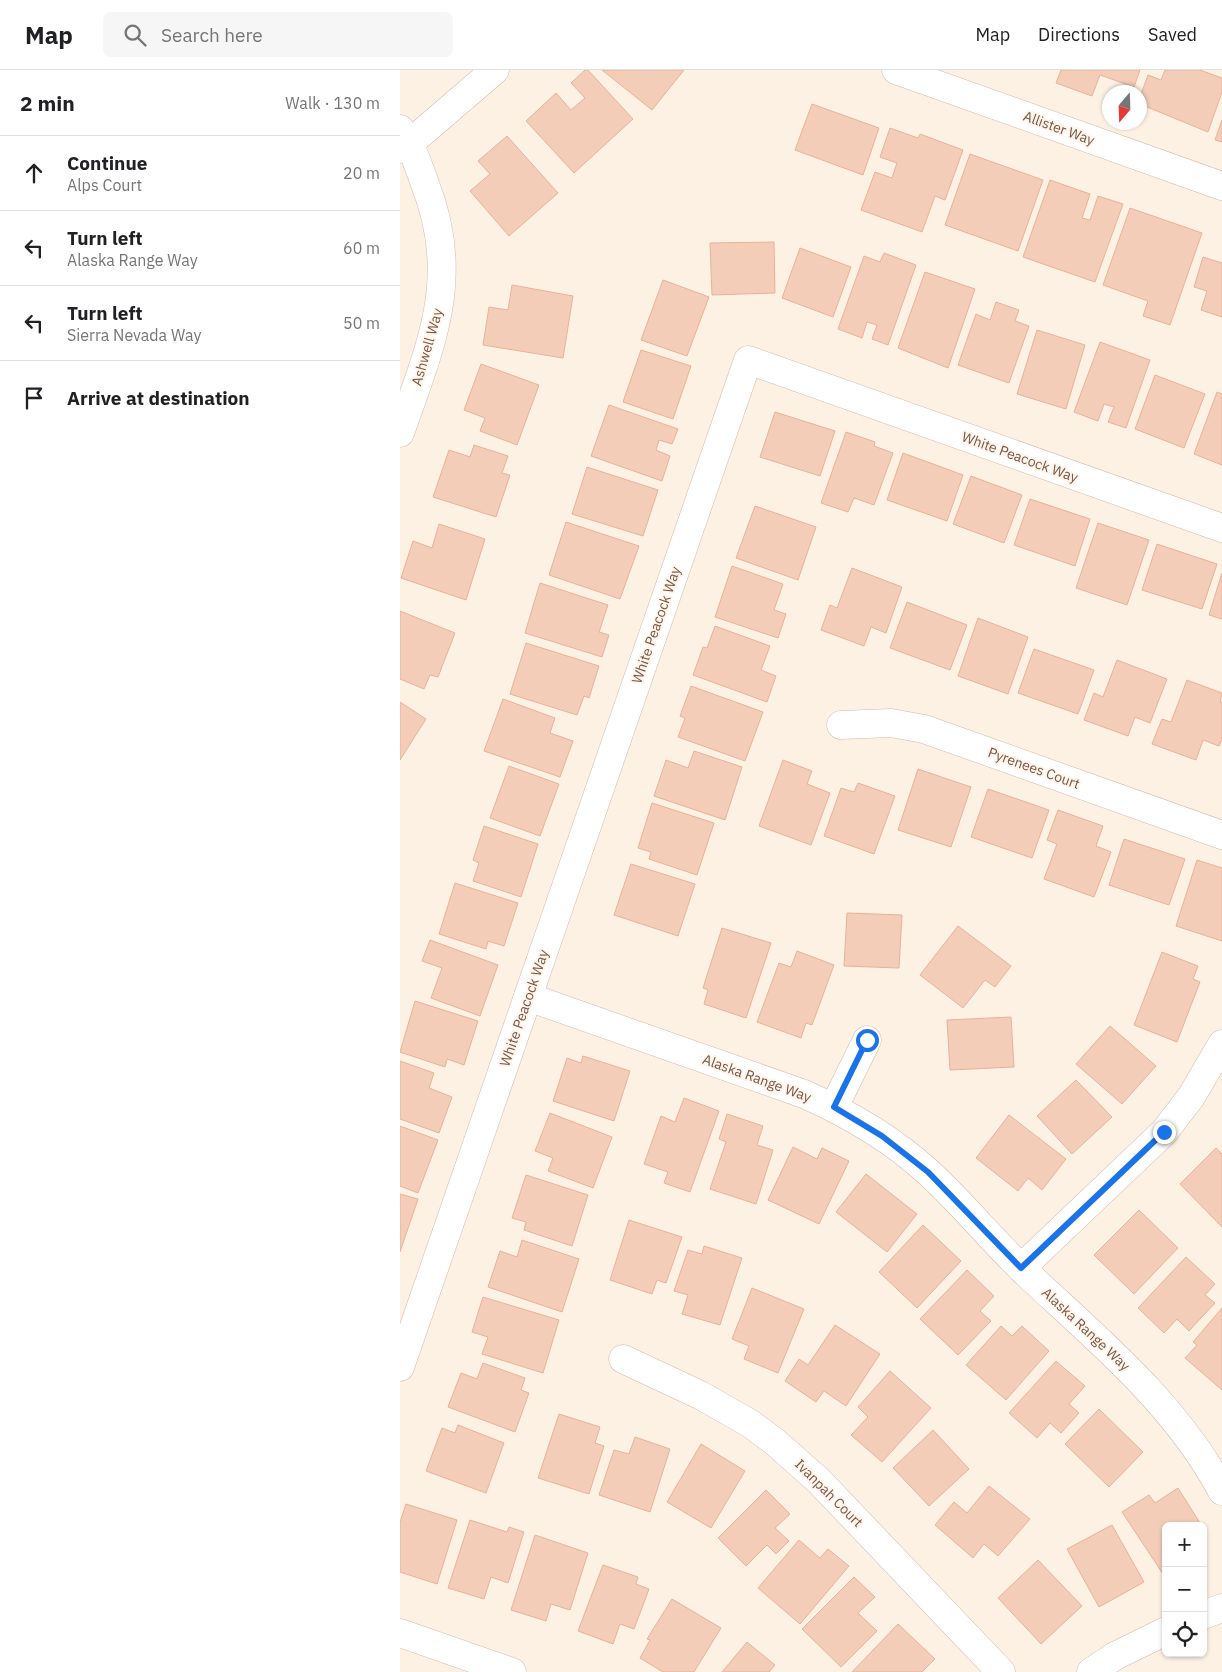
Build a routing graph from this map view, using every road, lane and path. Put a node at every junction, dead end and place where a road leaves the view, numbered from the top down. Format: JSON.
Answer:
{"nodes":[{"id":1,"x":495,"y":70,"type":"edge"},
{"id":2,"x":914,"y":73,"type":"edge"},
{"id":3,"x":403,"y":140,"type":"edge"},
{"id":4,"x":1222,"y":186,"type":"edge"},
{"id":5,"x":400,"y":433,"type":"edge"},
{"id":6,"x":1222,"y":528,"type":"edge"},
{"id":7,"x":841,"y":725,"type":"dead end"},
{"id":8,"x":1222,"y":835,"type":"edge"},
{"id":9,"x":528,"y":998,"type":"junction"},
{"id":10,"x":867,"y":1040,"type":"dead end"},
{"id":11,"x":1222,"y":1044,"type":"edge"},
{"id":12,"x":834,"y":1107,"type":"junction"},
{"id":13,"x":1021,"y":1268,"type":"junction"},
{"id":14,"x":623,"y":1359,"type":"dead end"},
{"id":15,"x":400,"y":1366,"type":"edge"},
{"id":16,"x":1222,"y":1491,"type":"edge"},
{"id":17,"x":1222,"y":1608,"type":"edge"},
{"id":18,"x":1207,"y":1614,"type":"edge"},
{"id":19,"x":1162,"y":1633,"type":"edge"},
{"id":20,"x":400,"y":1634,"type":"edge"},
{"id":21,"x":512,"y":1672,"type":"edge"},
{"id":22,"x":1001,"y":1672,"type":"edge"},
{"id":23,"x":1091,"y":1672,"type":"edge"}],
"edges":[{"from":1,"to":3,"type":"street"},
{"from":2,"to":4,"type":"street","name":"Allister Way"},
{"from":3,"to":5,"type":"street","name":"Ashwell Way"},
{"from":6,"to":9,"type":"street","name":"White Peacock Way"},
{"from":7,"to":8,"type":"street","name":"Pyrenees Court"},
{"from":9,"to":12,"type":"street","name":"Alaska Range Way"},
{"from":9,"to":15,"type":"street","name":"White Peacock Way"},
{"from":10,"to":12,"type":"street"},
{"from":11,"to":13,"type":"street"},
{"from":12,"to":13,"type":"street","name":"Alaska Range Way"},
{"from":13,"to":16,"type":"street","name":"Alaska Range Way"},
{"from":14,"to":22,"type":"street","name":"Ivanpah Court"},
{"from":17,"to":18,"type":"street"},
{"from":19,"to":23,"type":"street"},
{"from":20,"to":21,"type":"street"}]}
